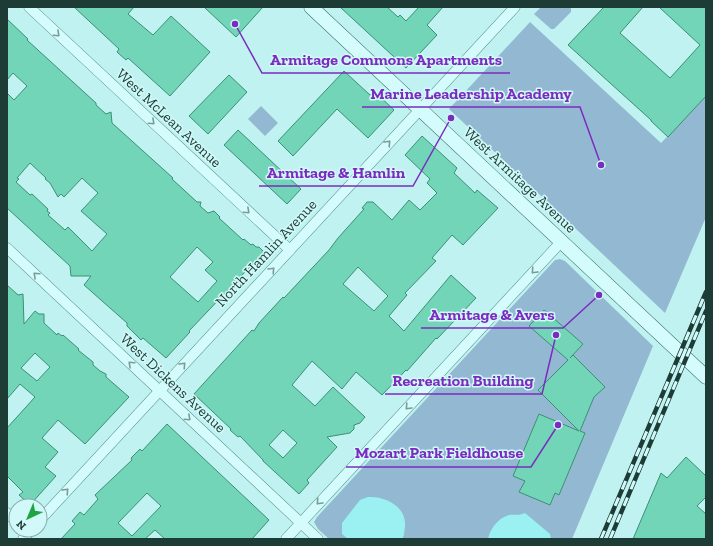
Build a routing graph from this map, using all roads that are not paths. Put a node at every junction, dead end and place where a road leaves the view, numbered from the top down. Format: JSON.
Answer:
{"nodes":[{"id":1,"x":29,"y":7,"type":"edge"},
{"id":2,"x":311,"y":7,"type":"edge"},
{"id":3,"x":515,"y":7,"type":"edge"},
{"id":4,"x":420,"y":109,"type":"junction"},
{"id":5,"x":561,"y":242,"type":"junction"},
{"id":6,"x":7,"y":248,"type":"edge"},
{"id":7,"x":290,"y":250,"type":"junction"},
{"id":8,"x":706,"y":377,"type":"edge"},
{"id":9,"x":160,"y":391,"type":"junction"},
{"id":10,"x":48,"y":511,"type":"edge"},
{"id":11,"x":300,"y":523,"type":"junction"},
{"id":12,"x":286,"y":539,"type":"edge"},
{"id":13,"x":318,"y":539,"type":"edge"}],
"edges":[{"from":1,"to":7,"type":"street","name":"West McLean Avenue","one_way":true},
{"from":2,"to":4,"type":"main road","name":"West Armitage Avenue"},
{"from":3,"to":4,"type":"street","name":"North Hamlin Avenue"},
{"from":4,"to":5,"type":"main road","name":"West Armitage Avenue"},
{"from":7,"to":4,"type":"street","name":"North Hamlin Avenue","one_way":true},
{"from":5,"to":8,"type":"main road","name":"West Armitage Avenue"},
{"from":5,"to":11,"type":"street","one_way":true},
{"from":9,"to":6,"type":"street","name":"West Dickens Avenue","one_way":true},
{"from":9,"to":7,"type":"street","name":"North Hamlin Avenue","one_way":true},
{"from":10,"to":9,"type":"street","name":"North Hamlin Avenue","one_way":true},
{"from":9,"to":11,"type":"street","name":"West Dickens Avenue","one_way":true},
{"from":11,"to":12,"type":"street"},
{"from":11,"to":13,"type":"street","name":"West Dickens Avenue"}]}
